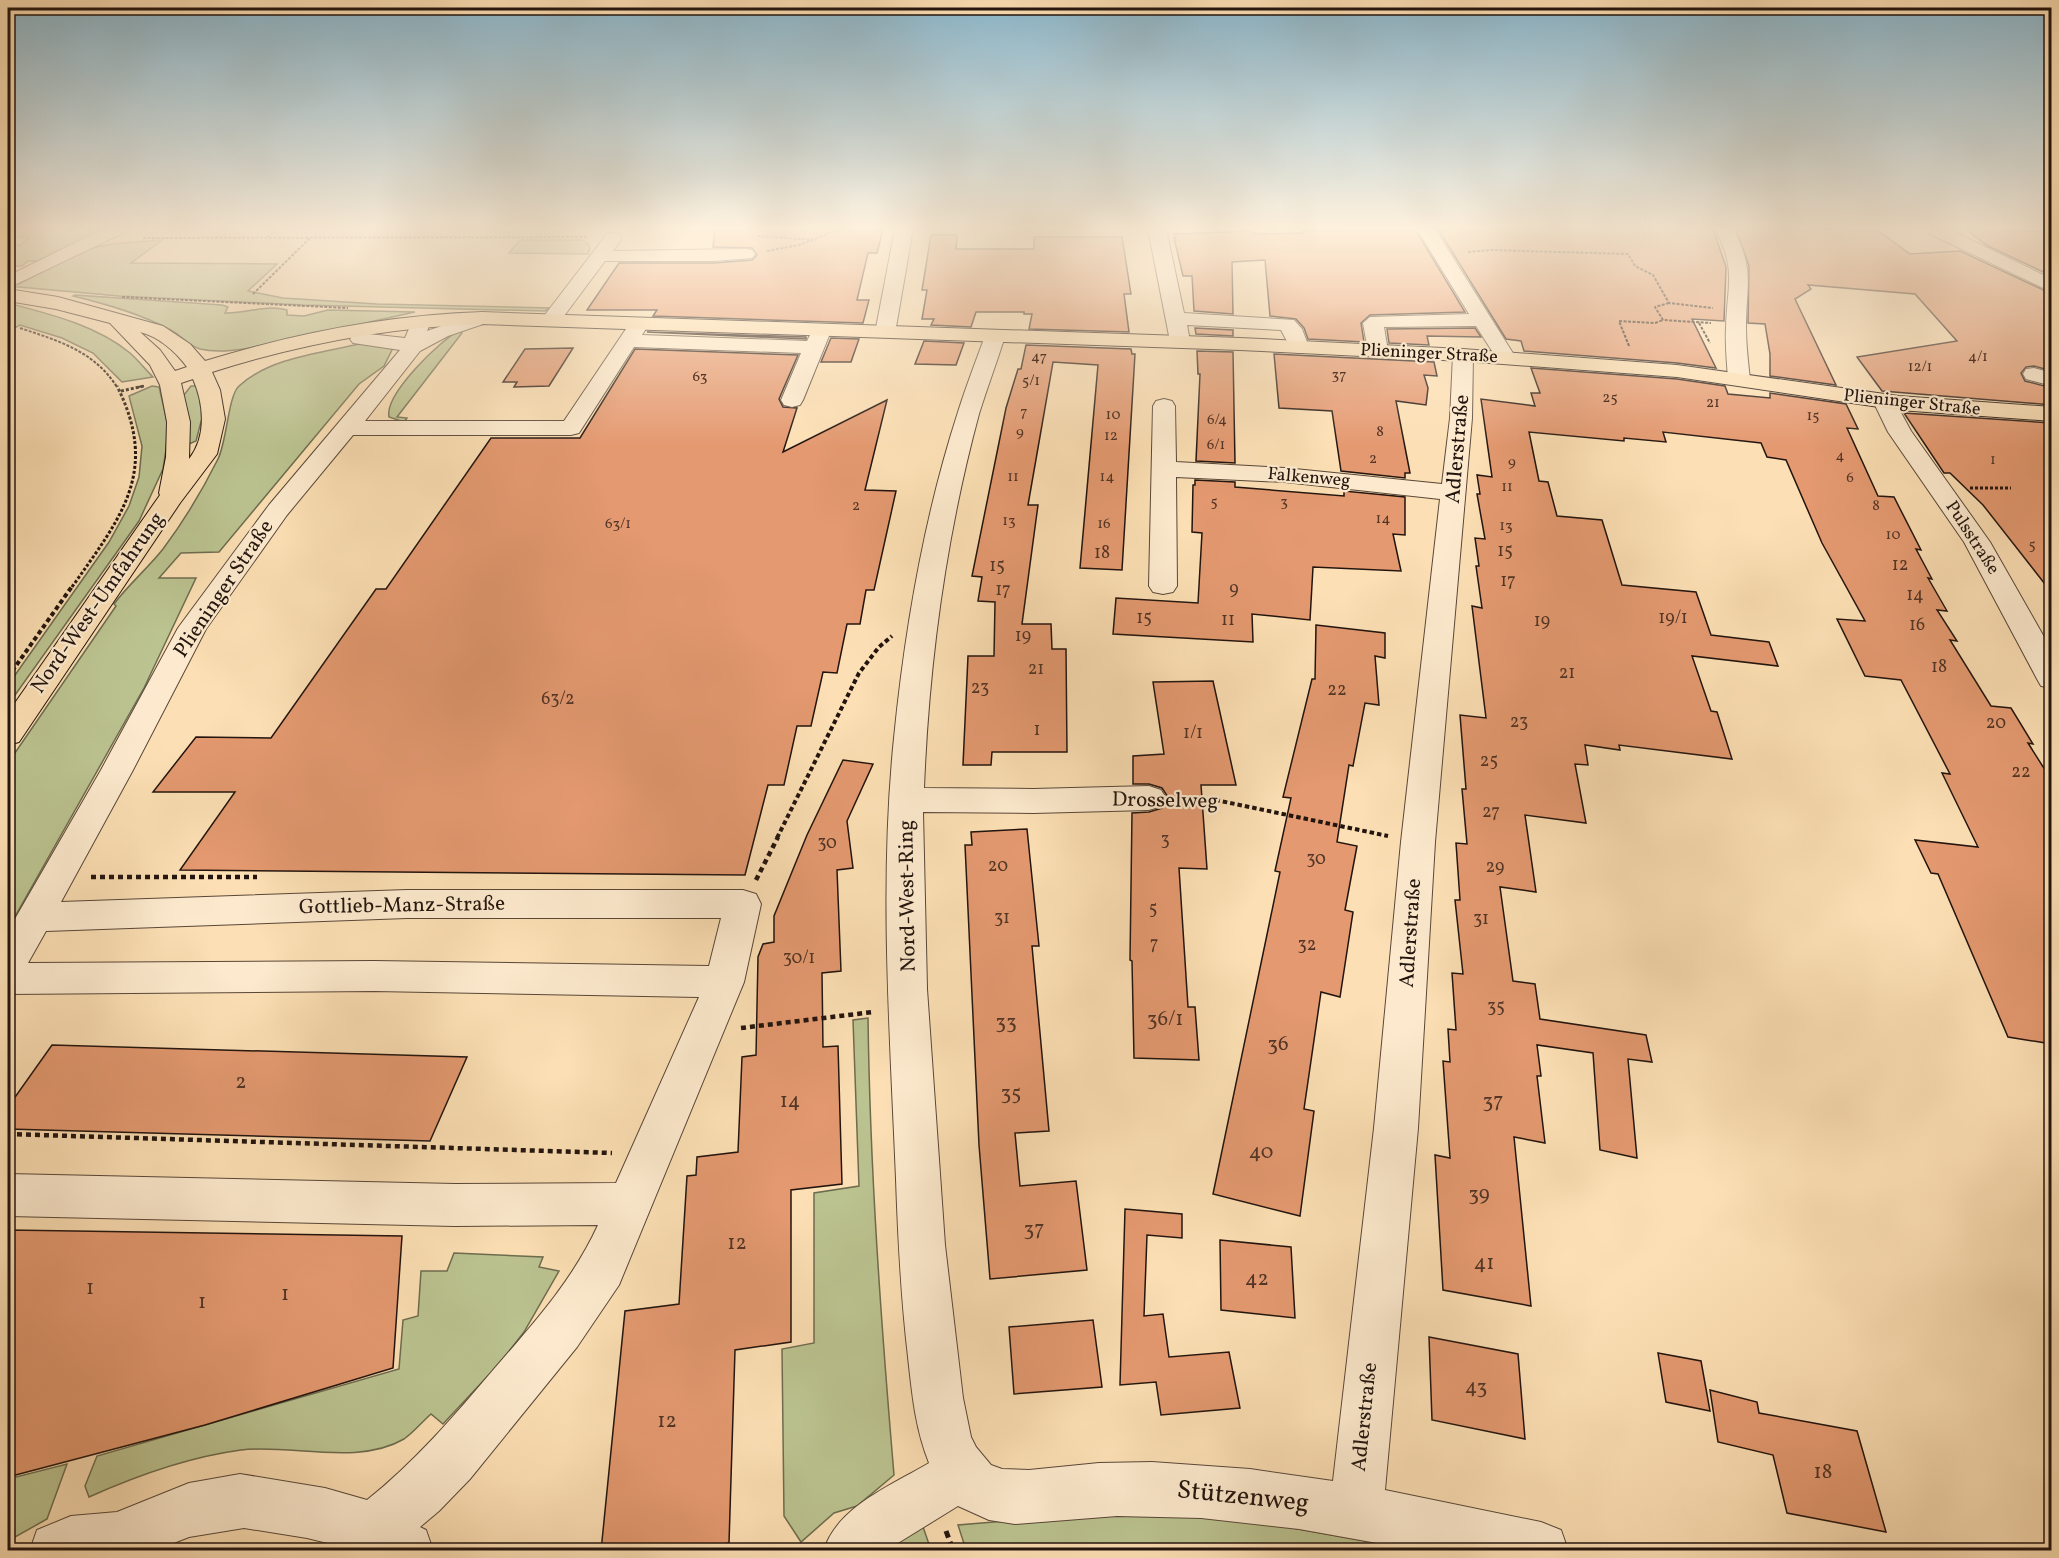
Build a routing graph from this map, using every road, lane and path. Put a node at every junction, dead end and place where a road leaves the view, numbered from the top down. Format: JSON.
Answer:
{"nodes":[{"id":1,"x":55,"y":302,"type":"edge"},
{"id":2,"x":221,"y":302,"type":"edge"},
{"id":3,"x":565,"y":302,"type":"edge"},
{"id":4,"x":891,"y":302,"type":"edge"},
{"id":5,"x":1172,"y":302,"type":"edge"},
{"id":6,"x":1471,"y":302,"type":"edge"},
{"id":7,"x":1738,"y":302,"type":"edge"},
{"id":8,"x":1669,"y":303,"type":"joint"},
{"id":9,"x":358,"y":309,"type":"dead end"},
{"id":10,"x":111,"y":317,"type":"junction"},
{"id":11,"x":482,"y":318,"type":"junction"},
{"id":12,"x":1737,"y":318,"type":"junction"},
{"id":13,"x":1176,"y":319,"type":"junction"},
{"id":14,"x":551,"y":320,"type":"junction"},
{"id":15,"x":1482,"y":320,"type":"junction"},
{"id":16,"x":1663,"y":320,"type":"junction"},
{"id":17,"x":421,"y":321,"type":"junction"},
{"id":18,"x":1698,"y":323,"type":"junction"},
{"id":19,"x":20,"y":328,"type":"dead end"},
{"id":20,"x":633,"y":333,"type":"junction"},
{"id":21,"x":885,"y":333,"type":"junction"},
{"id":22,"x":995,"y":336,"type":"junction"},
{"id":23,"x":360,"y":339,"type":"junction"},
{"id":24,"x":818,"y":339,"type":"junction"},
{"id":25,"x":1181,"y":342,"type":"junction"},
{"id":26,"x":1629,"y":346,"type":"dead end"},
{"id":27,"x":413,"y":347,"type":"junction"},
{"id":28,"x":1299,"y":347,"type":"junction"},
{"id":29,"x":1378,"y":351,"type":"junction"},
{"id":30,"x":1715,"y":351,"type":"dead end"},
{"id":31,"x":1463,"y":355,"type":"junction"},
{"id":32,"x":265,"y":357,"type":"junction"},
{"id":33,"x":1506,"y":358,"type":"junction"},
{"id":34,"x":198,"y":367,"type":"junction"},
{"id":35,"x":1739,"y":379,"type":"junction"},
{"id":36,"x":169,"y":380,"type":"junction"},
{"id":37,"x":792,"y":400,"type":"dead end"},
{"id":38,"x":1884,"y":401,"type":"junction"},
{"id":39,"x":1164,"y":406,"type":"dead end"},
{"id":40,"x":2052,"y":414,"type":"edge"},
{"id":41,"x":214,"y":419,"type":"junction"},
{"id":42,"x":347,"y":428,"type":"junction"},
{"id":43,"x":1163,"y":469,"type":"junction"},
{"id":44,"x":2044,"y":487,"type":"dead end"},
{"id":45,"x":2052,"y":487,"type":"edge"},
{"id":46,"x":1940,"y":488,"type":"junction"},
{"id":47,"x":2011,"y":488,"type":"dead end"},
{"id":48,"x":1454,"y":493,"type":"junction"},
{"id":49,"x":169,"y":501,"type":"junction"},
{"id":50,"x":1163,"y":586,"type":"dead end"},
{"id":51,"x":922,"y":635,"type":"junction"},
{"id":52,"x":8,"y":677,"type":"edge"},
{"id":53,"x":2052,"y":679,"type":"edge"},
{"id":54,"x":8,"y":735,"type":"edge"},
{"id":55,"x":1149,"y":798,"type":"joint"},
{"id":56,"x":907,"y":800,"type":"junction"},
{"id":57,"x":1418,"y":843,"type":"junction"},
{"id":58,"x":743,"y":904,"type":"junction"},
{"id":59,"x":34,"y":917,"type":"junction"},
{"id":60,"x":8,"y":963,"type":"edge"},
{"id":61,"x":8,"y":979,"type":"edge"},
{"id":62,"x":725,"y":982,"type":"junction"},
{"id":63,"x":910,"y":1008,"type":"junction"},
{"id":64,"x":705,"y":1032,"type":"junction"},
{"id":65,"x":8,"y":1134,"type":"edge"},
{"id":66,"x":652,"y":1155,"type":"junction"},
{"id":67,"x":8,"y":1195,"type":"edge"},
{"id":68,"x":631,"y":1204,"type":"junction"},
{"id":69,"x":959,"y":1467,"type":"junction"},
{"id":70,"x":1356,"y":1511,"type":"junction"},
{"id":71,"x":389,"y":1540,"type":"edge"},
{"id":72,"x":116,"y":1545,"type":"edge"},
{"id":73,"x":57,"y":1551,"type":"edge"},
{"id":74,"x":851,"y":1551,"type":"edge"},
{"id":75,"x":1541,"y":1551,"type":"edge"}],
"edges":[{"from":1,"to":10,"type":"main road"},
{"from":2,"to":9,"type":"path"},
{"from":3,"to":14,"type":"street"},
{"from":4,"to":21,"type":"street"},
{"from":5,"to":13,"type":"street"},
{"from":6,"to":15,"type":"street"},
{"from":7,"to":12,"type":"street"},
{"from":8,"to":12,"type":"path"},
{"from":8,"to":16,"type":"path"},
{"from":10,"to":34,"type":"main road"},
{"from":10,"to":36,"type":"main road","name":"Nord-West-Umfahrung"},
{"from":11,"to":14,"type":"main road","name":"Plieninger Straße"},
{"from":11,"to":17,"type":"main road","name":"Plieninger Straße"},
{"from":11,"to":27,"type":"street","name":"Plieninger Straße"},
{"from":12,"to":18,"type":"path"},
{"from":12,"to":35,"type":"street"},
{"from":13,"to":25,"type":"street"},
{"from":13,"to":28,"type":"street"},
{"from":14,"to":20,"type":"main road","name":"Plieninger Straße"},
{"from":15,"to":29,"type":"street"},
{"from":15,"to":33,"type":"street"},
{"from":16,"to":18,"type":"path"},
{"from":16,"to":26,"type":"path"},
{"from":17,"to":23,"type":"main road","name":"Plieninger Straße"},
{"from":17,"to":27,"type":"street","name":"Plieninger Straße"},
{"from":17,"to":32,"type":"main road","name":"Plieninger Straße"},
{"from":18,"to":30,"type":"path"},
{"from":19,"to":52,"type":"path"},
{"from":20,"to":24,"type":"street"},
{"from":20,"to":42,"type":"street"},
{"from":21,"to":22,"type":"main road","name":"Plieninger Straße"},
{"from":21,"to":24,"type":"main road","name":"Plieninger Straße"},
{"from":22,"to":25,"type":"main road","name":"Plieninger Straße"},
{"from":22,"to":51,"type":"street","name":"Nord-West-Ring"},
{"from":23,"to":27,"type":"street","name":"Plieninger Straße"},
{"from":23,"to":32,"type":"main road","name":"Plieninger Straße"},
{"from":24,"to":37,"type":"street"},
{"from":25,"to":28,"type":"main road","name":"Plieninger Straße"},
{"from":27,"to":42,"type":"street","name":"Plieninger Straße"},
{"from":28,"to":29,"type":"main road","name":"Plieninger Straße"},
{"from":29,"to":31,"type":"main road","name":"Plieninger Straße"},
{"from":31,"to":33,"type":"main road","name":"Plieninger Straße"},
{"from":31,"to":48,"type":"street","name":"Adlerstraße"},
{"from":32,"to":34,"type":"main road","name":"Plieninger Straße"},
{"from":32,"to":41,"type":"main road"},
{"from":33,"to":35,"type":"main road","name":"Plieninger Straße"},
{"from":34,"to":36,"type":"main road","name":"Plieninger Straße"},
{"from":34,"to":41,"type":"main road","name":"Nord-West-Umfahrung"},
{"from":35,"to":38,"type":"main road","name":"Plieninger Straße"},
{"from":36,"to":49,"type":"main road","name":"Nord-West-Umfahrung"},
{"from":38,"to":40,"type":"main road","name":"Plieninger Straße"},
{"from":38,"to":46,"type":"street","name":"Pulsstraße"},
{"from":39,"to":43,"type":"street"},
{"from":41,"to":49,"type":"main road","name":"Nord-West-Umfahrung"},
{"from":42,"to":59,"type":"street","name":"Plieninger Straße"},
{"from":43,"to":48,"type":"street","name":"Falkenweg"},
{"from":43,"to":50,"type":"street"},
{"from":44,"to":45,"type":"path"},
{"from":46,"to":47,"type":"path"},
{"from":46,"to":53,"type":"street","name":"Pulsstraße"},
{"from":48,"to":57,"type":"street","name":"Adlerstraße"},
{"from":49,"to":54,"type":"main road","name":"Nord-West-Umfahrung"},
{"from":51,"to":56,"type":"street","name":"Nord-West-Ring"},
{"from":51,"to":58,"type":"path"},
{"from":55,"to":56,"type":"street","name":"Drosselweg"},
{"from":55,"to":57,"type":"path","name":"Drosselweg"},
{"from":56,"to":63,"type":"street","name":"Nord-West-Ring"},
{"from":57,"to":70,"type":"street","name":"Adlerstraße"},
{"from":58,"to":59,"type":"street","name":"Gottlieb-Manz-Straße"},
{"from":58,"to":62,"type":"street"},
{"from":59,"to":60,"type":"street"},
{"from":61,"to":62,"type":"street"},
{"from":62,"to":64,"type":"street"},
{"from":63,"to":64,"type":"path"},
{"from":63,"to":69,"type":"street","name":"Nord-West-Ring"},
{"from":64,"to":66,"type":"street"},
{"from":65,"to":66,"type":"path"},
{"from":66,"to":68,"type":"street"},
{"from":67,"to":68,"type":"street"},
{"from":68,"to":71,"type":"street"},
{"from":69,"to":70,"type":"street","name":"Stützenweg"},
{"from":69,"to":74,"type":"street"},
{"from":70,"to":75,"type":"street","name":"Stützenweg"},
{"from":71,"to":72,"type":"street"},
{"from":72,"to":73,"type":"street"}]}
